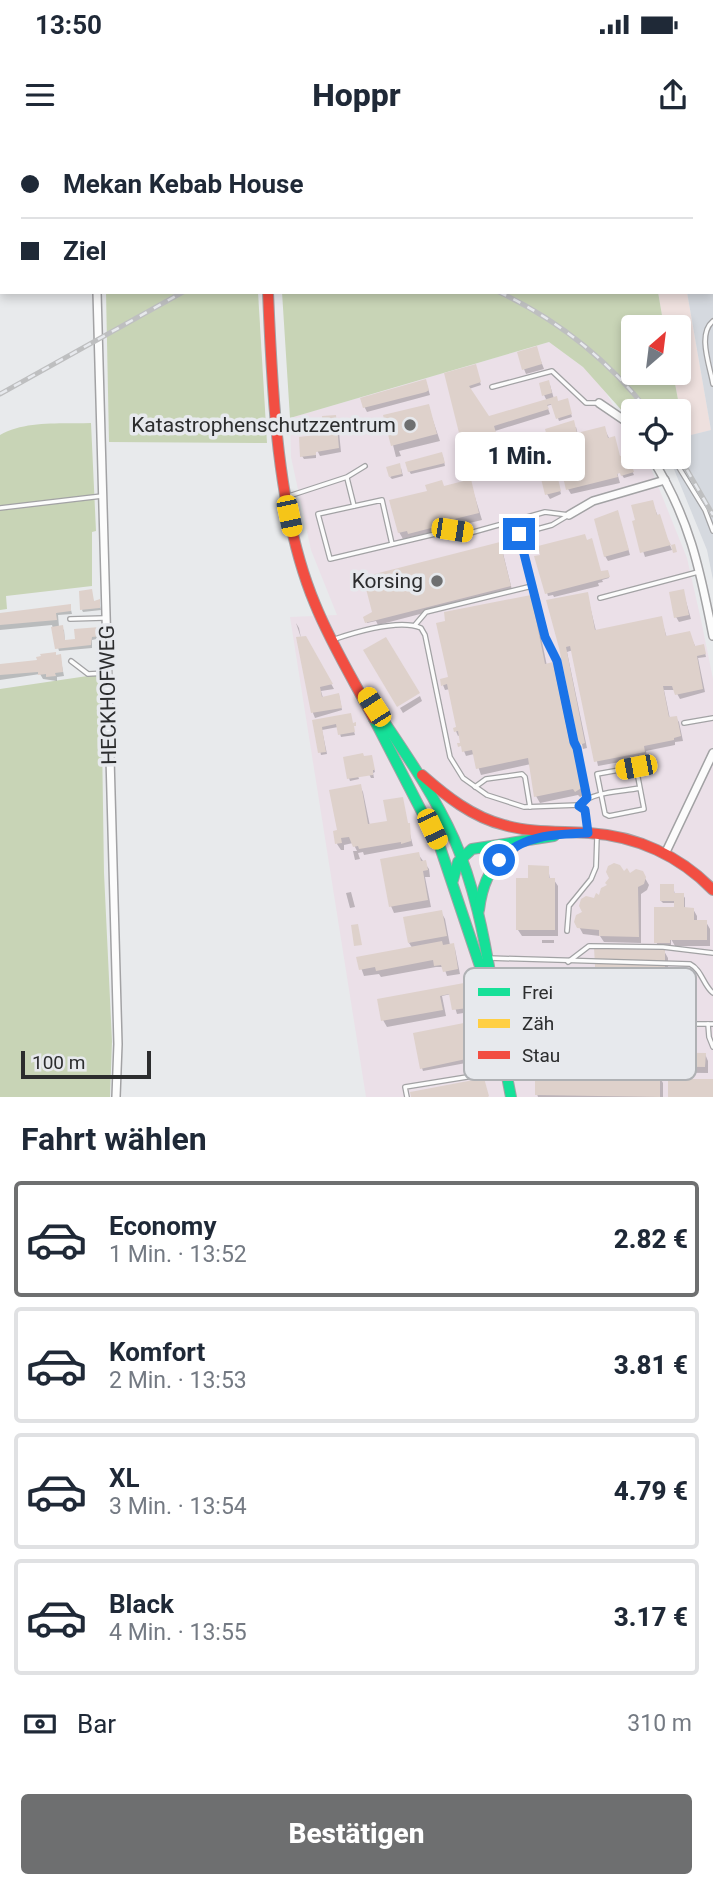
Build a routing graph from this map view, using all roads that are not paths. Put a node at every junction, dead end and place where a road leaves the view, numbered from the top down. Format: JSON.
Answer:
{"nodes":[{"id":1,"x":97,"y":294,"type":"edge"},
{"id":2,"x":268,"y":294,"type":"edge"},
{"id":3,"x":713,"y":321,"type":"edge"},
{"id":4,"x":713,"y":384,"type":"edge"},
{"id":5,"x":492,"y":387,"type":"dead end"},
{"id":6,"x":599,"y":403,"type":"joint"},
{"id":7,"x":621,"y":418,"type":"edge"},
{"id":8,"x":365,"y":466,"type":"dead end"},
{"id":9,"x":659,"y":469,"type":"edge"},
{"id":10,"x":680,"y":469,"type":"edge"},
{"id":11,"x":347,"y":477,"type":"junction"},
{"id":12,"x":666,"y":480,"type":"junction"},
{"id":13,"x":103,"y":496,"type":"junction"},
{"id":14,"x":285,"y":497,"type":"junction"},
{"id":15,"x":354,"y":506,"type":"junction"},
{"id":16,"x":0,"y":508,"type":"edge"},
{"id":17,"x":569,"y":515,"type":"junction"},
{"id":18,"x":713,"y":531,"type":"edge"},
{"id":19,"x":392,"y":544,"type":"junction"},
{"id":20,"x":700,"y":572,"type":"junction"},
{"id":21,"x":533,"y":586,"type":"junction"},
{"id":22,"x":600,"y":598,"type":"dead end"},
{"id":23,"x":106,"y":617,"type":"junction"},
{"id":24,"x":71,"y":619,"type":"dead end"},
{"id":25,"x":415,"y":625,"type":"junction"},
{"id":26,"x":713,"y":636,"type":"edge"},
{"id":27,"x":334,"y":643,"type":"junction"},
{"id":28,"x":71,"y":661,"type":"dead end"},
{"id":29,"x":107,"y":673,"type":"junction"},
{"id":30,"x":713,"y":718,"type":"edge"},
{"id":31,"x":684,"y":723,"type":"dead end"},
{"id":32,"x":713,"y":753,"type":"edge"},
{"id":33,"x":414,"y":768,"type":"junction"},
{"id":34,"x":475,"y":788,"type":"junction"},
{"id":35,"x":640,"y":788,"type":"junction"},
{"id":36,"x":601,"y":795,"type":"junction"},
{"id":37,"x":587,"y":798,"type":"junction"},
{"id":38,"x":579,"y":806,"type":"junction"},
{"id":39,"x":530,"y":807,"type":"junction"},
{"id":40,"x":568,"y":833,"type":"junction"},
{"id":41,"x":593,"y":833,"type":"junction"},
{"id":42,"x":526,"y":841,"type":"junction"},
{"id":43,"x":514,"y":847,"type":"junction"},
{"id":44,"x":440,"y":848,"type":"junction"},
{"id":45,"x":664,"y":853,"type":"junction"},
{"id":46,"x":461,"y":858,"type":"junction"},
{"id":47,"x":453,"y":885,"type":"junction"},
{"id":48,"x":713,"y":890,"type":"edge"},
{"id":49,"x":479,"y":918,"type":"junction"},
{"id":50,"x":567,"y":931,"type":"dead end"},
{"id":51,"x":713,"y":953,"type":"edge"},
{"id":52,"x":488,"y":958,"type":"junction"},
{"id":53,"x":568,"y":962,"type":"junction"},
{"id":54,"x":480,"y":968,"type":"edge"},
{"id":55,"x":490,"y":968,"type":"edge"},
{"id":56,"x":713,"y":993,"type":"edge"},
{"id":57,"x":710,"y":1024,"type":"edge"},
{"id":58,"x":713,"y":1047,"type":"edge"},
{"id":59,"x":464,"y":1078,"type":"edge"},
{"id":60,"x":116,"y":1097,"type":"edge"},
{"id":61,"x":407,"y":1097,"type":"edge"}],
"edges":[{"from":1,"to":13,"type":"street","name":"HECKHOFWEG"},
{"from":2,"to":14,"type":"street"},
{"from":3,"to":4,"type":"lane"},
{"from":5,"to":6,"type":"lane"},
{"from":6,"to":7,"type":"street"},
{"from":8,"to":11,"type":"lane"},
{"from":9,"to":12,"type":"street"},
{"from":10,"to":18,"type":"lane"},
{"from":11,"to":14,"type":"lane"},
{"from":11,"to":15,"type":"lane"},
{"from":12,"to":17,"type":"street"},
{"from":12,"to":20,"type":"street"},
{"from":13,"to":16,"type":"lane"},
{"from":13,"to":23,"type":"street","name":"HECKHOFWEG"},
{"from":14,"to":27,"type":"street"},
{"from":15,"to":19,"type":"lane"},
{"from":15,"to":19,"type":"lane"},
{"from":17,"to":19,"type":"lane"},
{"from":17,"to":21,"type":"lane"},
{"from":20,"to":22,"type":"lane"},
{"from":20,"to":26,"type":"street"},
{"from":21,"to":25,"type":"lane"},
{"from":21,"to":37,"type":"lane"},
{"from":23,"to":24,"type":"lane"},
{"from":23,"to":29,"type":"street","name":"HECKHOFWEG"},
{"from":25,"to":27,"type":"lane"},
{"from":25,"to":34,"type":"lane"},
{"from":27,"to":33,"type":"street"},
{"from":27,"to":44,"type":"street"},
{"from":28,"to":29,"type":"lane"},
{"from":29,"to":60,"type":"street","name":"HECKHOFWEG"},
{"from":30,"to":31,"type":"lane"},
{"from":32,"to":45,"type":"street"},
{"from":33,"to":40,"type":"street"},
{"from":33,"to":46,"type":"street"},
{"from":34,"to":39,"type":"lane"},
{"from":34,"to":39,"type":"lane"},
{"from":35,"to":36,"type":"lane"},
{"from":35,"to":36,"type":"lane"},
{"from":35,"to":36,"type":"lane"},
{"from":36,"to":37,"type":"lane"},
{"from":37,"to":38,"type":"lane"},
{"from":38,"to":39,"type":"lane"},
{"from":38,"to":41,"type":"lane"},
{"from":40,"to":41,"type":"street"},
{"from":40,"to":42,"type":"street"},
{"from":41,"to":45,"type":"street"},
{"from":41,"to":50,"type":"lane"},
{"from":42,"to":43,"type":"street"},
{"from":42,"to":46,"type":"street"},
{"from":43,"to":46,"type":"street"},
{"from":43,"to":49,"type":"street"},
{"from":44,"to":46,"type":"street"},
{"from":44,"to":47,"type":"street"},
{"from":45,"to":48,"type":"street"},
{"from":46,"to":47,"type":"street"},
{"from":46,"to":49,"type":"street"},
{"from":47,"to":54,"type":"street"},
{"from":49,"to":52,"type":"street"},
{"from":51,"to":53,"type":"lane"},
{"from":52,"to":53,"type":"lane"},
{"from":52,"to":55,"type":"street"},
{"from":53,"to":56,"type":"lane"},
{"from":57,"to":58,"type":"lane"},
{"from":59,"to":61,"type":"lane"}]}
